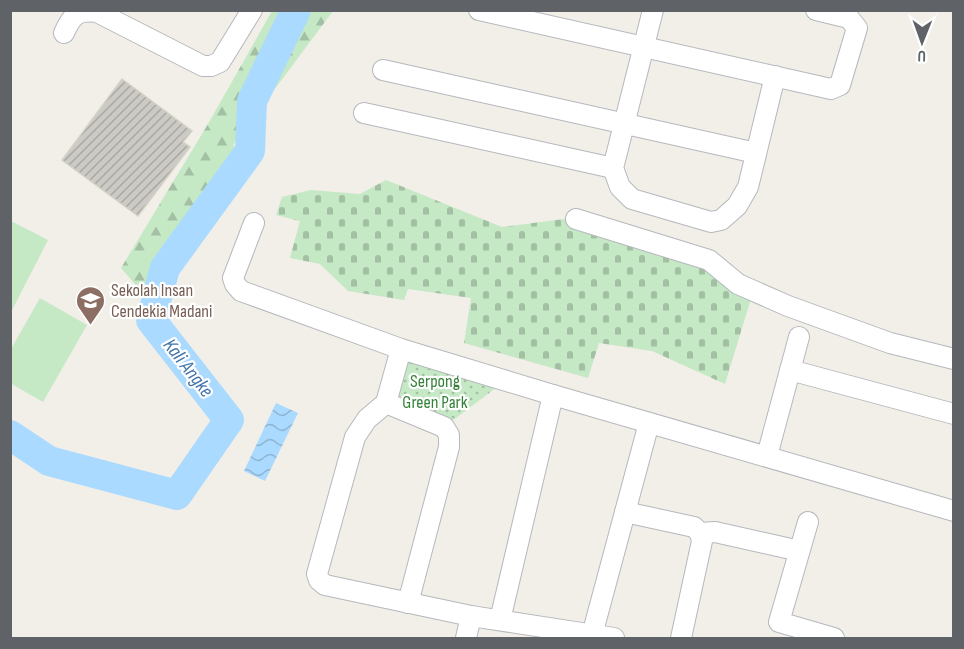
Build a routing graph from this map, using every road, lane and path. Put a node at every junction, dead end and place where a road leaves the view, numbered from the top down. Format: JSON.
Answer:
{"nodes":[{"id":1,"x":252,"y":10,"type":"edge"},
{"id":2,"x":478,"y":10,"type":"edge"},
{"id":3,"x":653,"y":10,"type":"edge"},
{"id":4,"x":816,"y":10,"type":"edge"},
{"id":5,"x":64,"y":33,"type":"dead end"},
{"id":6,"x":644,"y":47,"type":"junction"},
{"id":7,"x":383,"y":70,"type":"dead end"},
{"id":8,"x":775,"y":76,"type":"junction"},
{"id":9,"x":364,"y":113,"type":"dead end"},
{"id":10,"x":625,"y":123,"type":"junction"},
{"id":11,"x":756,"y":153,"type":"junction"},
{"id":12,"x":613,"y":168,"type":"junction"},
{"id":13,"x":576,"y":219,"type":"dead end"},
{"id":14,"x":254,"y":224,"type":"dead end"},
{"id":15,"x":799,"y":337,"type":"dead end"},
{"id":16,"x":401,"y":349,"type":"junction"},
{"id":17,"x":954,"y":359,"type":"edge"},
{"id":18,"x":790,"y":370,"type":"junction"},
{"id":19,"x":553,"y":395,"type":"junction"},
{"id":20,"x":386,"y":403,"type":"junction"},
{"id":21,"x":954,"y":414,"type":"edge"},
{"id":22,"x":649,"y":423,"type":"junction"},
{"id":23,"x":767,"y":456,"type":"junction"},
{"id":24,"x":954,"y":511,"type":"edge"},
{"id":25,"x":626,"y":512,"type":"junction"},
{"id":26,"x":808,"y":522,"type":"dead end"},
{"id":27,"x":700,"y":533,"type":"junction"},
{"id":28,"x":791,"y":549,"type":"dead end"},
{"id":29,"x":408,"y":603,"type":"junction"},
{"id":30,"x":471,"y":616,"type":"junction"},
{"id":31,"x":500,"y":620,"type":"junction"},
{"id":32,"x":592,"y":635,"type":"junction"},
{"id":33,"x":466,"y":639,"type":"edge"},
{"id":34,"x":614,"y":639,"type":"edge"},
{"id":35,"x":681,"y":639,"type":"edge"},
{"id":36,"x":834,"y":639,"type":"edge"}],
"edges":[{"from":1,"to":5,"type":"street"},
{"from":2,"to":6,"type":"street"},
{"from":3,"to":6,"type":"street"},
{"from":4,"to":8,"type":"street"},
{"from":6,"to":8,"type":"street"},
{"from":6,"to":10,"type":"street"},
{"from":7,"to":10,"type":"street"},
{"from":8,"to":11,"type":"street"},
{"from":9,"to":12,"type":"street"},
{"from":10,"to":11,"type":"street"},
{"from":10,"to":12,"type":"street"},
{"from":11,"to":12,"type":"street"},
{"from":13,"to":17,"type":"street"},
{"from":14,"to":16,"type":"street"},
{"from":15,"to":18,"type":"street"},
{"from":16,"to":19,"type":"street"},
{"from":16,"to":20,"type":"street"},
{"from":18,"to":21,"type":"street"},
{"from":18,"to":23,"type":"street"},
{"from":19,"to":22,"type":"street"},
{"from":19,"to":31,"type":"street"},
{"from":20,"to":29,"type":"street"},
{"from":20,"to":29,"type":"street"},
{"from":22,"to":23,"type":"street"},
{"from":22,"to":25,"type":"street"},
{"from":23,"to":24,"type":"street"},
{"from":25,"to":27,"type":"street"},
{"from":25,"to":32,"type":"street"},
{"from":26,"to":36,"type":"street"},
{"from":27,"to":28,"type":"street"},
{"from":27,"to":35,"type":"street"},
{"from":29,"to":30,"type":"street"},
{"from":30,"to":31,"type":"street"},
{"from":30,"to":33,"type":"street"},
{"from":31,"to":32,"type":"street"},
{"from":32,"to":34,"type":"street"}]}
